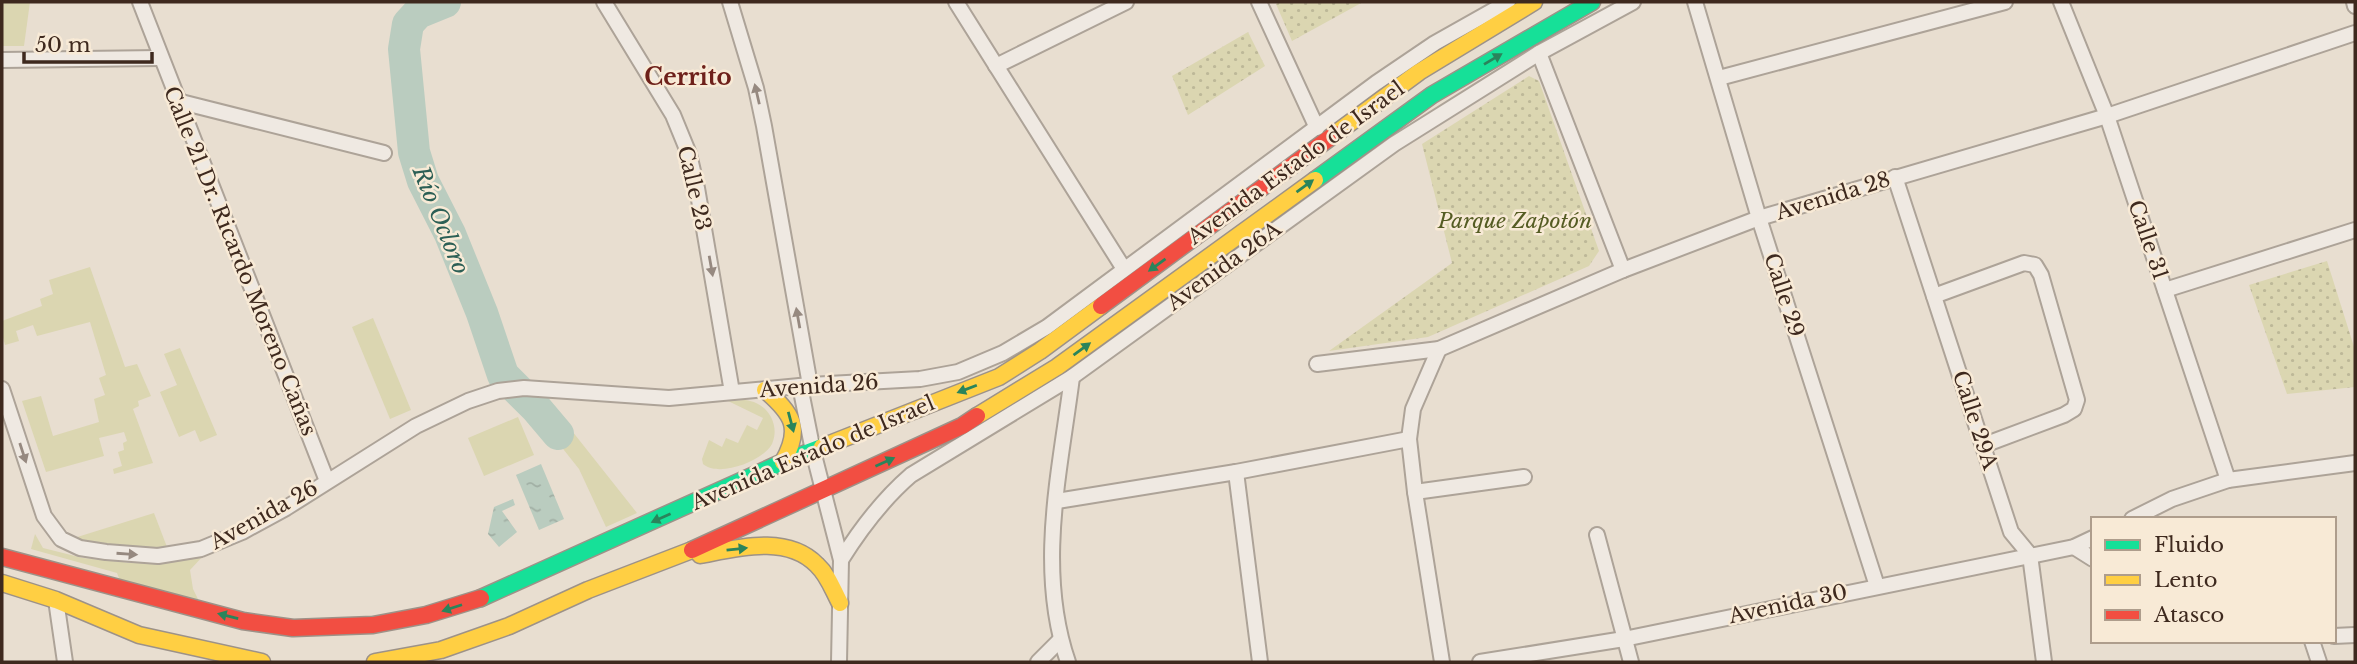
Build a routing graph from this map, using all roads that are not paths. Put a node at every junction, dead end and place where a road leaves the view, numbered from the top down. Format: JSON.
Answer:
{"nodes":[{"id":1,"x":139,"y":2,"type":"edge"},
{"id":2,"x":604,"y":2,"type":"edge"},
{"id":3,"x":730,"y":2,"type":"edge"},
{"id":4,"x":956,"y":2,"type":"edge"},
{"id":5,"x":1126,"y":2,"type":"edge"},
{"id":6,"x":1259,"y":2,"type":"edge"},
{"id":7,"x":1507,"y":2,"type":"edge"},
{"id":8,"x":1534,"y":2,"type":"edge"},
{"id":9,"x":1592,"y":2,"type":"edge"},
{"id":10,"x":1633,"y":2,"type":"edge"},
{"id":11,"x":1695,"y":2,"type":"edge"},
{"id":12,"x":2005,"y":2,"type":"edge"},
{"id":13,"x":2061,"y":2,"type":"edge"},
{"id":14,"x":2355,"y":33,"type":"edge"},
{"id":15,"x":1539,"y":53,"type":"junction"},
{"id":16,"x":160,"y":58,"type":"junction"},
{"id":17,"x":2,"y":60,"type":"edge"},
{"id":18,"x":996,"y":66,"type":"junction"},
{"id":19,"x":1719,"y":78,"type":"junction"},
{"id":20,"x":177,"y":101,"type":"junction"},
{"id":21,"x":2106,"y":116,"type":"junction"},
{"id":22,"x":1317,"y":128,"type":"junction"},
{"id":23,"x":384,"y":153,"type":"dead end"},
{"id":24,"x":1895,"y":177,"type":"junction"},
{"id":25,"x":1759,"y":218,"type":"junction"},
{"id":26,"x":2355,"y":230,"type":"edge"},
{"id":27,"x":1124,"y":269,"type":"junction"},
{"id":28,"x":1623,"y":270,"type":"junction"},
{"id":29,"x":2165,"y":290,"type":"junction"},
{"id":30,"x":1934,"y":296,"type":"junction"},
{"id":31,"x":1439,"y":349,"type":"junction"},
{"id":32,"x":1317,"y":363,"type":"dead end"},
{"id":33,"x":1072,"y":377,"type":"junction"},
{"id":34,"x":805,"y":386,"type":"junction"},
{"id":35,"x":2,"y":388,"type":"edge"},
{"id":36,"x":765,"y":390,"type":"junction"},
{"id":37,"x":732,"y":392,"type":"junction"},
{"id":38,"x":1409,"y":439,"type":"junction"},
{"id":39,"x":1984,"y":445,"type":"junction"},
{"id":40,"x":813,"y":451,"type":"junction"},
{"id":41,"x":783,"y":462,"type":"junction"},
{"id":42,"x":2355,"y":463,"type":"edge"},
{"id":43,"x":1236,"y":472,"type":"junction"},
{"id":44,"x":1524,"y":477,"type":"dead end"},
{"id":45,"x":2228,"y":480,"type":"junction"},
{"id":46,"x":327,"y":481,"type":"junction"},
{"id":47,"x":822,"y":490,"type":"junction"},
{"id":48,"x":1415,"y":492,"type":"junction"},
{"id":49,"x":2172,"y":499,"type":"junction"},
{"id":50,"x":1056,"y":501,"type":"junction"},
{"id":51,"x":2136,"y":517,"type":"edge"},
{"id":52,"x":2155,"y":517,"type":"edge"},
{"id":53,"x":1597,"y":535,"type":"dead end"},
{"id":54,"x":2091,"y":539,"type":"edge"},
{"id":55,"x":2074,"y":547,"type":"junction"},
{"id":56,"x":580,"y":554,"type":"junction"},
{"id":57,"x":2030,"y":555,"type":"junction"},
{"id":58,"x":2,"y":557,"type":"edge"},
{"id":59,"x":2091,"y":558,"type":"edge"},
{"id":60,"x":670,"y":560,"type":"junction"},
{"id":61,"x":841,"y":560,"type":"junction"},
{"id":62,"x":33,"y":566,"type":"junction"},
{"id":63,"x":524,"y":579,"type":"junction"},
{"id":64,"x":2,"y":583,"type":"edge"},
{"id":65,"x":1877,"y":586,"type":"junction"},
{"id":66,"x":111,"y":588,"type":"junction"},
{"id":67,"x":587,"y":590,"type":"junction"},
{"id":68,"x":139,"y":593,"type":"junction"},
{"id":69,"x":56,"y":600,"type":"junction"},
{"id":70,"x":840,"y":603,"type":"junction"},
{"id":71,"x":539,"y":612,"type":"junction"},
{"id":72,"x":125,"y":629,"type":"junction"},
{"id":73,"x":2355,"y":635,"type":"edge"},
{"id":74,"x":2336,"y":636,"type":"edge"},
{"id":75,"x":1624,"y":639,"type":"junction"},
{"id":76,"x":1060,"y":640,"type":"junction"},
{"id":77,"x":2313,"y":643,"type":"edge"},
{"id":78,"x":65,"y":662,"type":"edge"},
{"id":79,"x":262,"y":662,"type":"edge"},
{"id":80,"x":374,"y":662,"type":"edge"},
{"id":81,"x":839,"y":662,"type":"edge"},
{"id":82,"x":1038,"y":662,"type":"edge"},
{"id":83,"x":1068,"y":662,"type":"edge"},
{"id":84,"x":1260,"y":662,"type":"edge"},
{"id":85,"x":1442,"y":662,"type":"edge"},
{"id":86,"x":1480,"y":662,"type":"edge"},
{"id":87,"x":1631,"y":662,"type":"edge"},
{"id":88,"x":2044,"y":662,"type":"edge"},
{"id":89,"x":2319,"y":662,"type":"edge"}],
"edges":[{"from":1,"to":16,"type":"street","name":"Calle 21 Dr. Ricardo Moreno Cañas"},
{"from":2,"to":37,"type":"street","name":"Calle 23","one_way":true},
{"from":34,"to":3,"type":"street","one_way":true},
{"from":4,"to":18,"type":"street"},
{"from":5,"to":18,"type":"street"},
{"from":6,"to":22,"type":"street"},
{"from":7,"to":22,"type":"street","name":"Avenida 26"},
{"from":8,"to":40,"type":"main road","name":"Avenida Estado de Israel","one_way":true},
{"from":47,"to":9,"type":"main road","name":"Avenida Estado de Israel","one_way":true},
{"from":10,"to":15,"type":"street","name":"Avenida 26A"},
{"from":11,"to":19,"type":"street","name":"Calle 29"},
{"from":12,"to":19,"type":"street"},
{"from":13,"to":21,"type":"street","name":"Calle 31"},
{"from":14,"to":21,"type":"street","name":"Avenida 28"},
{"from":15,"to":28,"type":"street"},
{"from":15,"to":33,"type":"street","name":"Avenida 26A"},
{"from":16,"to":17,"type":"street"},
{"from":16,"to":20,"type":"street","name":"Calle 21 Dr. Ricardo Moreno Cañas"},
{"from":18,"to":27,"type":"street"},
{"from":19,"to":25,"type":"street","name":"Calle 29"},
{"from":20,"to":23,"type":"street"},
{"from":20,"to":46,"type":"street","name":"Calle 21 Dr. Ricardo Moreno Cañas"},
{"from":21,"to":24,"type":"street","name":"Avenida 28"},
{"from":21,"to":29,"type":"street","name":"Calle 31"},
{"from":22,"to":27,"type":"street","name":"Avenida 26"},
{"from":24,"to":25,"type":"street","name":"Avenida 28"},
{"from":24,"to":30,"type":"street","name":"Calle 29A"},
{"from":25,"to":28,"type":"street","name":"Avenida 28"},
{"from":25,"to":65,"type":"street","name":"Calle 29"},
{"from":26,"to":29,"type":"street"},
{"from":27,"to":34,"type":"street","name":"Avenida 26"},
{"from":28,"to":31,"type":"street","name":"Avenida 28"},
{"from":29,"to":45,"type":"street","name":"Calle 31"},
{"from":30,"to":39,"type":"street","name":"Calle 29A"},
{"from":30,"to":39,"type":"street"},
{"from":31,"to":32,"type":"street","name":"Avenida 28"},
{"from":31,"to":38,"type":"street"},
{"from":33,"to":50,"type":"street"},
{"from":33,"to":61,"type":"street","name":"Avenida 26A"},
{"from":34,"to":36,"type":"street","name":"Avenida 26"},
{"from":34,"to":40,"type":"street"},
{"from":35,"to":46,"type":"street","name":"Avenida 26","one_way":true},
{"from":36,"to":37,"type":"street","name":"Avenida 26"},
{"from":36,"to":41,"type":"main road","one_way":true},
{"from":37,"to":46,"type":"street","name":"Avenida 26"},
{"from":38,"to":43,"type":"street"},
{"from":38,"to":48,"type":"street"},
{"from":39,"to":57,"type":"street","name":"Calle 29A"},
{"from":40,"to":41,"type":"main road","name":"Avenida Estado de Israel"},
{"from":40,"to":47,"type":"street"},
{"from":41,"to":56,"type":"main road","name":"Avenida Estado de Israel","one_way":true},
{"from":42,"to":45,"type":"street"},
{"from":43,"to":50,"type":"street"},
{"from":43,"to":84,"type":"street"},
{"from":44,"to":48,"type":"street"},
{"from":45,"to":49,"type":"street"},
{"from":47,"to":60,"type":"main road","name":"Avenida Estado de Israel"},
{"from":47,"to":61,"type":"street"},
{"from":48,"to":85,"type":"street"},
{"from":49,"to":51,"type":"street"},
{"from":49,"to":52,"type":"street"},
{"from":50,"to":76,"type":"street"},
{"from":53,"to":75,"type":"street"},
{"from":54,"to":55,"type":"street","name":"Avenida 30"},
{"from":55,"to":57,"type":"street","name":"Avenida 30"},
{"from":55,"to":59,"type":"street"},
{"from":56,"to":63,"type":"main road","name":"Avenida Estado de Israel"},
{"from":56,"to":67,"type":"main road"},
{"from":57,"to":65,"type":"street","name":"Avenida 30"},
{"from":57,"to":88,"type":"street","name":"Calle 29A"},
{"from":58,"to":62,"type":"main road","name":"Avenida Estado de Israel"},
{"from":60,"to":67,"type":"main road","name":"Avenida Estado de Israel"},
{"from":60,"to":70,"type":"main road","one_way":true},
{"from":61,"to":70,"type":"street"},
{"from":62,"to":66,"type":"main road","name":"Avenida Estado de Israel"},
{"from":62,"to":69,"type":"main road"},
{"from":63,"to":68,"type":"main road","name":"Avenida Estado de Israel","one_way":true},
{"from":63,"to":71,"type":"main road"},
{"from":64,"to":69,"type":"main road"},
{"from":65,"to":75,"type":"street","name":"Avenida 30"},
{"from":66,"to":68,"type":"main road","name":"Avenida Estado de Israel"},
{"from":66,"to":69,"type":"main road"},
{"from":67,"to":71,"type":"main road","name":"Avenida Estado de Israel"},
{"from":68,"to":72,"type":"main road"},
{"from":69,"to":72,"type":"main road"},
{"from":69,"to":78,"type":"street"},
{"from":70,"to":81,"type":"street"},
{"from":71,"to":80,"type":"main road","name":"Avenida Estado de Israel"},
{"from":72,"to":79,"type":"main road"},
{"from":73,"to":74,"type":"street"},
{"from":75,"to":86,"type":"street","name":"Avenida 30"},
{"from":75,"to":87,"type":"street"},
{"from":76,"to":82,"type":"street"},
{"from":76,"to":83,"type":"street"},
{"from":77,"to":89,"type":"street"}]}
